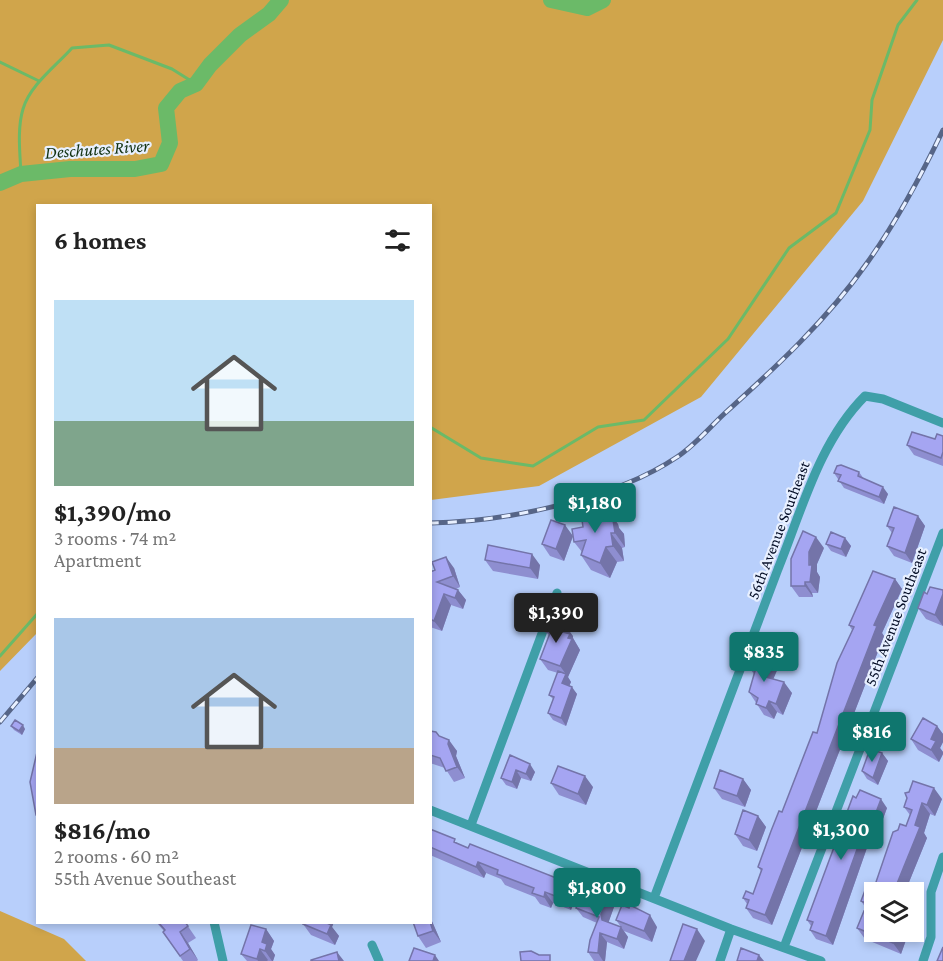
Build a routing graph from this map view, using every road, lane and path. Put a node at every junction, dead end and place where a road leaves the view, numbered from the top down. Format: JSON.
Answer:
{"nodes":[{"id":1,"x":943,"y":423,"type":"edge"},
{"id":2,"x":943,"y":533,"type":"edge"},
{"id":3,"x":557,"y":593,"type":"dead end"},
{"id":4,"x":432,"y":811,"type":"edge"},
{"id":5,"x":471,"y":825,"type":"junction"},
{"id":6,"x":943,"y":857,"type":"edge"},
{"id":7,"x":654,"y":898,"type":"junction"},
{"id":8,"x":214,"y":924,"type":"edge"},
{"id":9,"x":731,"y":929,"type":"junction"},
{"id":10,"x":372,"y":945,"type":"dead end"},
{"id":11,"x":784,"y":947,"type":"junction"},
{"id":12,"x":223,"y":961,"type":"edge"},
{"id":13,"x":379,"y":961,"type":"edge"},
{"id":14,"x":720,"y":961,"type":"edge"},
{"id":15,"x":821,"y":961,"type":"edge"},
{"id":16,"x":923,"y":961,"type":"edge"}],
"edges":[{"from":1,"to":7,"type":"street","name":"56th Avenue Southeast"},
{"from":2,"to":11,"type":"street","name":"55th Avenue Southeast"},
{"from":3,"to":5,"type":"street"},
{"from":4,"to":5,"type":"street"},
{"from":5,"to":7,"type":"street"},
{"from":6,"to":16,"type":"street"},
{"from":7,"to":9,"type":"street"},
{"from":8,"to":12,"type":"street"},
{"from":9,"to":11,"type":"street"},
{"from":9,"to":14,"type":"street"},
{"from":10,"to":13,"type":"street"},
{"from":11,"to":15,"type":"street"}]}
